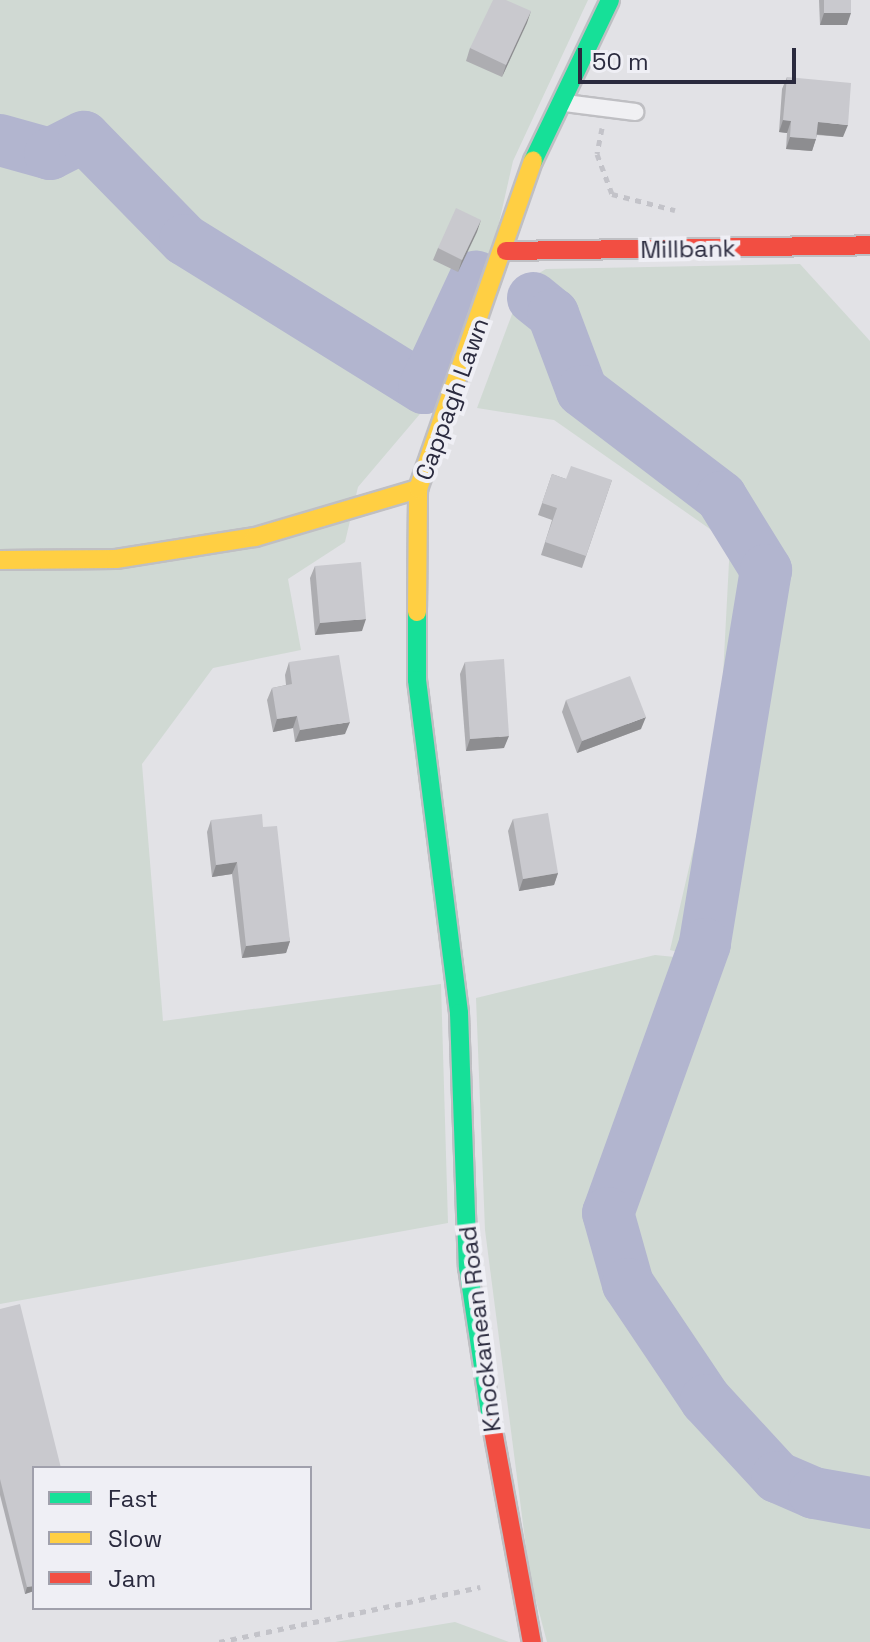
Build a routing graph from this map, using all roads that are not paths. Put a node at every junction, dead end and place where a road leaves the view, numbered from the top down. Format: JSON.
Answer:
{"nodes":[{"id":1,"x":610,"y":0,"type":"edge"},
{"id":2,"x":557,"y":102,"type":"junction"},
{"id":3,"x":635,"y":112,"type":"dead end"},
{"id":4,"x":870,"y":245,"type":"edge"},
{"id":5,"x":506,"y":251,"type":"junction"},
{"id":6,"x":418,"y":489,"type":"junction"},
{"id":7,"x":0,"y":560,"type":"edge"},
{"id":8,"x":459,"y":1013,"type":"joint"},
{"id":9,"x":532,"y":1642,"type":"edge"}],
"edges":[{"from":1,"to":2,"type":"street","name":"Cappagh Lawn"},
{"from":2,"to":3,"type":"lane"},
{"from":2,"to":5,"type":"street","name":"Cappagh Lawn"},
{"from":4,"to":5,"type":"street","name":"Millbank"},
{"from":5,"to":6,"type":"street","name":"Cappagh Lawn"},
{"from":6,"to":7,"type":"street"},
{"from":6,"to":8,"type":"street","name":"Cappagh Lawn"},
{"from":8,"to":9,"type":"street","name":"Knockanean Road"}]}
